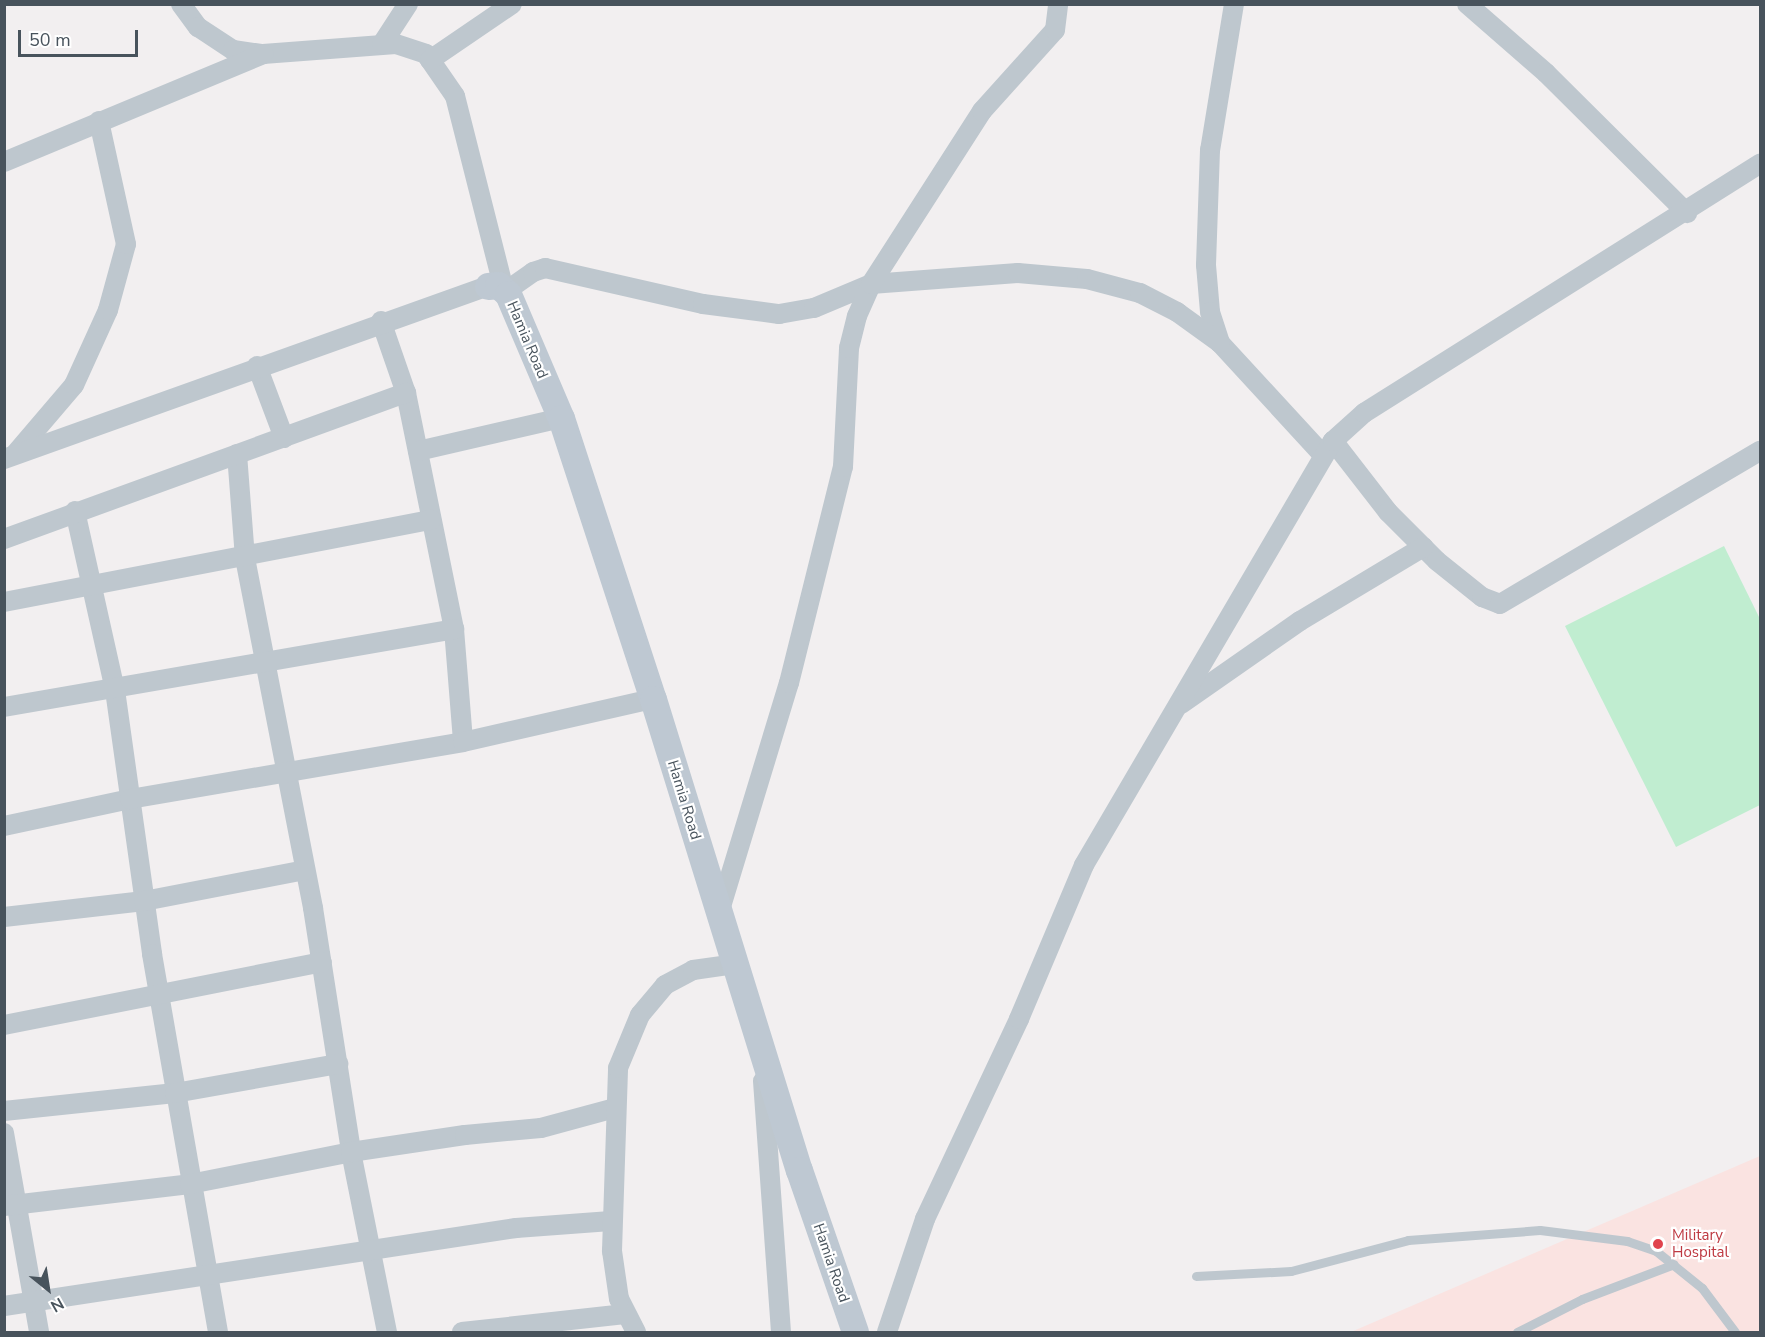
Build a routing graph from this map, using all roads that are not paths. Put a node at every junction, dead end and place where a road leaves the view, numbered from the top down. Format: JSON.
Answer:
{"nodes":[{"id":1,"x":181,"y":4,"type":"edge"},
{"id":2,"x":408,"y":4,"type":"edge"},
{"id":3,"x":512,"y":4,"type":"edge"},
{"id":4,"x":1058,"y":4,"type":"edge"},
{"id":5,"x":1234,"y":4,"type":"edge"},
{"id":6,"x":1467,"y":4,"type":"edge"},
{"id":7,"x":382,"y":44,"type":"junction"},
{"id":8,"x":263,"y":54,"type":"junction"},
{"id":9,"x":430,"y":60,"type":"junction"},
{"id":10,"x":99,"y":121,"type":"junction"},
{"id":11,"x":4,"y":162,"type":"edge"},
{"id":12,"x":1761,"y":164,"type":"edge"},
{"id":13,"x":1687,"y":213,"type":"junction"},
{"id":14,"x":871,"y":285,"type":"junction"},
{"id":15,"x":499,"y":289,"type":"junction"},
{"id":16,"x":381,"y":321,"type":"junction"},
{"id":17,"x":1220,"y":343,"type":"junction"},
{"id":18,"x":257,"y":366,"type":"junction"},
{"id":19,"x":405,"y":393,"type":"junction"},
{"id":20,"x":561,"y":418,"type":"junction"},
{"id":21,"x":284,"y":438,"type":"junction"},
{"id":22,"x":1328,"y":448,"type":"junction"},
{"id":23,"x":418,"y":451,"type":"junction"},
{"id":24,"x":1761,"y":452,"type":"edge"},
{"id":25,"x":237,"y":454,"type":"junction"},
{"id":26,"x":9,"y":457,"type":"edge"},
{"id":27,"x":75,"y":511,"type":"junction"},
{"id":28,"x":431,"y":520,"type":"junction"},
{"id":29,"x":4,"y":538,"type":"edge"},
{"id":30,"x":1423,"y":547,"type":"junction"},
{"id":31,"x":245,"y":558,"type":"junction"},
{"id":32,"x":93,"y":585,"type":"junction"},
{"id":33,"x":4,"y":602,"type":"edge"},
{"id":34,"x":454,"y":628,"type":"junction"},
{"id":35,"x":266,"y":664,"type":"junction"},
{"id":36,"x":115,"y":690,"type":"junction"},
{"id":37,"x":653,"y":699,"type":"junction"},
{"id":38,"x":1178,"y":706,"type":"junction"},
{"id":39,"x":4,"y":707,"type":"edge"},
{"id":40,"x":463,"y":742,"type":"junction"},
{"id":41,"x":288,"y":774,"type":"junction"},
{"id":42,"x":130,"y":799,"type":"junction"},
{"id":43,"x":4,"y":826,"type":"edge"},
{"id":44,"x":305,"y":870,"type":"junction"},
{"id":45,"x":144,"y":901,"type":"junction"},
{"id":46,"x":719,"y":913,"type":"junction"},
{"id":47,"x":4,"y":917,"type":"edge"},
{"id":48,"x":322,"y":962,"type":"junction"},
{"id":49,"x":735,"y":964,"type":"junction"},
{"id":50,"x":161,"y":993,"type":"junction"},
{"id":51,"x":4,"y":1025,"type":"edge"},
{"id":52,"x":761,"y":1049,"type":"junction"},
{"id":53,"x":338,"y":1064,"type":"junction"},
{"id":54,"x":175,"y":1093,"type":"junction"},
{"id":55,"x":615,"y":1108,"type":"junction"},
{"id":56,"x":4,"y":1111,"type":"edge"},
{"id":57,"x":4,"y":1133,"type":"edge"},
{"id":58,"x":351,"y":1152,"type":"junction"},
{"id":59,"x":190,"y":1184,"type":"junction"},
{"id":60,"x":11,"y":1206,"type":"edge"},
{"id":61,"x":611,"y":1221,"type":"junction"},
{"id":62,"x":372,"y":1250,"type":"junction"},
{"id":63,"x":1674,"y":1264,"type":"junction"},
{"id":64,"x":206,"y":1275,"type":"junction"},
{"id":65,"x":1196,"y":1276,"type":"dead end"},
{"id":66,"x":34,"y":1300,"type":"junction"},
{"id":67,"x":4,"y":1306,"type":"edge"},
{"id":68,"x":624,"y":1314,"type":"junction"},
{"id":69,"x":39,"y":1332,"type":"edge"},
{"id":70,"x":218,"y":1332,"type":"edge"},
{"id":71,"x":387,"y":1332,"type":"edge"},
{"id":72,"x":462,"y":1332,"type":"edge"},
{"id":73,"x":636,"y":1332,"type":"edge"},
{"id":74,"x":781,"y":1332,"type":"edge"},
{"id":75,"x":855,"y":1332,"type":"edge"},
{"id":76,"x":887,"y":1332,"type":"edge"},
{"id":77,"x":1517,"y":1332,"type":"edge"},
{"id":78,"x":1735,"y":1332,"type":"edge"}],
"edges":[{"from":1,"to":8,"type":"street"},
{"from":2,"to":7,"type":"street"},
{"from":3,"to":9,"type":"street"},
{"from":4,"to":14,"type":"street"},
{"from":5,"to":17,"type":"street"},
{"from":6,"to":13,"type":"street"},
{"from":7,"to":8,"type":"street"},
{"from":7,"to":9,"type":"street"},
{"from":8,"to":10,"type":"street"},
{"from":9,"to":15,"type":"street"},
{"from":10,"to":11,"type":"street"},
{"from":10,"to":26,"type":"street"},
{"from":12,"to":13,"type":"street"},
{"from":13,"to":22,"type":"street"},
{"from":14,"to":15,"type":"street"},
{"from":14,"to":17,"type":"street"},
{"from":14,"to":46,"type":"street"},
{"from":15,"to":16,"type":"street"},
{"from":15,"to":20,"type":"street","name":"Hamia Road"},
{"from":16,"to":18,"type":"street"},
{"from":16,"to":19,"type":"street"},
{"from":17,"to":22,"type":"street"},
{"from":18,"to":21,"type":"street"},
{"from":18,"to":26,"type":"street"},
{"from":19,"to":21,"type":"street"},
{"from":19,"to":23,"type":"street"},
{"from":20,"to":23,"type":"street"},
{"from":20,"to":37,"type":"street","name":"Hamia Road"},
{"from":21,"to":25,"type":"street"},
{"from":22,"to":30,"type":"street"},
{"from":22,"to":38,"type":"street"},
{"from":23,"to":28,"type":"street"},
{"from":24,"to":30,"type":"street"},
{"from":25,"to":27,"type":"street"},
{"from":25,"to":31,"type":"street"},
{"from":27,"to":29,"type":"street"},
{"from":27,"to":32,"type":"street"},
{"from":28,"to":31,"type":"street"},
{"from":28,"to":34,"type":"street"},
{"from":30,"to":38,"type":"street"},
{"from":31,"to":32,"type":"street"},
{"from":31,"to":35,"type":"street"},
{"from":32,"to":33,"type":"street"},
{"from":32,"to":36,"type":"street"},
{"from":34,"to":35,"type":"street"},
{"from":34,"to":40,"type":"street"},
{"from":35,"to":36,"type":"street"},
{"from":35,"to":41,"type":"street"},
{"from":36,"to":39,"type":"street"},
{"from":36,"to":42,"type":"street"},
{"from":37,"to":40,"type":"street"},
{"from":37,"to":46,"type":"street","name":"Hamia Road"},
{"from":38,"to":76,"type":"street"},
{"from":40,"to":41,"type":"street"},
{"from":41,"to":42,"type":"street"},
{"from":41,"to":44,"type":"street"},
{"from":42,"to":43,"type":"street"},
{"from":42,"to":45,"type":"street"},
{"from":44,"to":45,"type":"street"},
{"from":44,"to":48,"type":"street"},
{"from":45,"to":47,"type":"street"},
{"from":45,"to":50,"type":"street"},
{"from":46,"to":49,"type":"street","name":"Hamia Road"},
{"from":48,"to":50,"type":"street"},
{"from":48,"to":53,"type":"street"},
{"from":49,"to":52,"type":"street","name":"Hamia Road"},
{"from":49,"to":55,"type":"street"},
{"from":50,"to":51,"type":"street"},
{"from":50,"to":54,"type":"street"},
{"from":52,"to":74,"type":"street"},
{"from":52,"to":75,"type":"street","name":"Hamia Road"},
{"from":53,"to":54,"type":"street"},
{"from":53,"to":58,"type":"street"},
{"from":54,"to":56,"type":"street"},
{"from":54,"to":59,"type":"street"},
{"from":55,"to":58,"type":"street"},
{"from":55,"to":61,"type":"street"},
{"from":57,"to":60,"type":"street"},
{"from":58,"to":59,"type":"street"},
{"from":58,"to":62,"type":"street"},
{"from":59,"to":60,"type":"street"},
{"from":59,"to":64,"type":"street"},
{"from":60,"to":66,"type":"street"},
{"from":61,"to":62,"type":"street"},
{"from":61,"to":68,"type":"street"},
{"from":62,"to":64,"type":"street"},
{"from":62,"to":71,"type":"street"},
{"from":63,"to":65,"type":"lane"},
{"from":63,"to":77,"type":"lane"},
{"from":63,"to":78,"type":"lane"},
{"from":64,"to":66,"type":"street"},
{"from":64,"to":70,"type":"street"},
{"from":66,"to":67,"type":"street"},
{"from":66,"to":69,"type":"street"},
{"from":68,"to":72,"type":"street"},
{"from":68,"to":73,"type":"street"}]}
